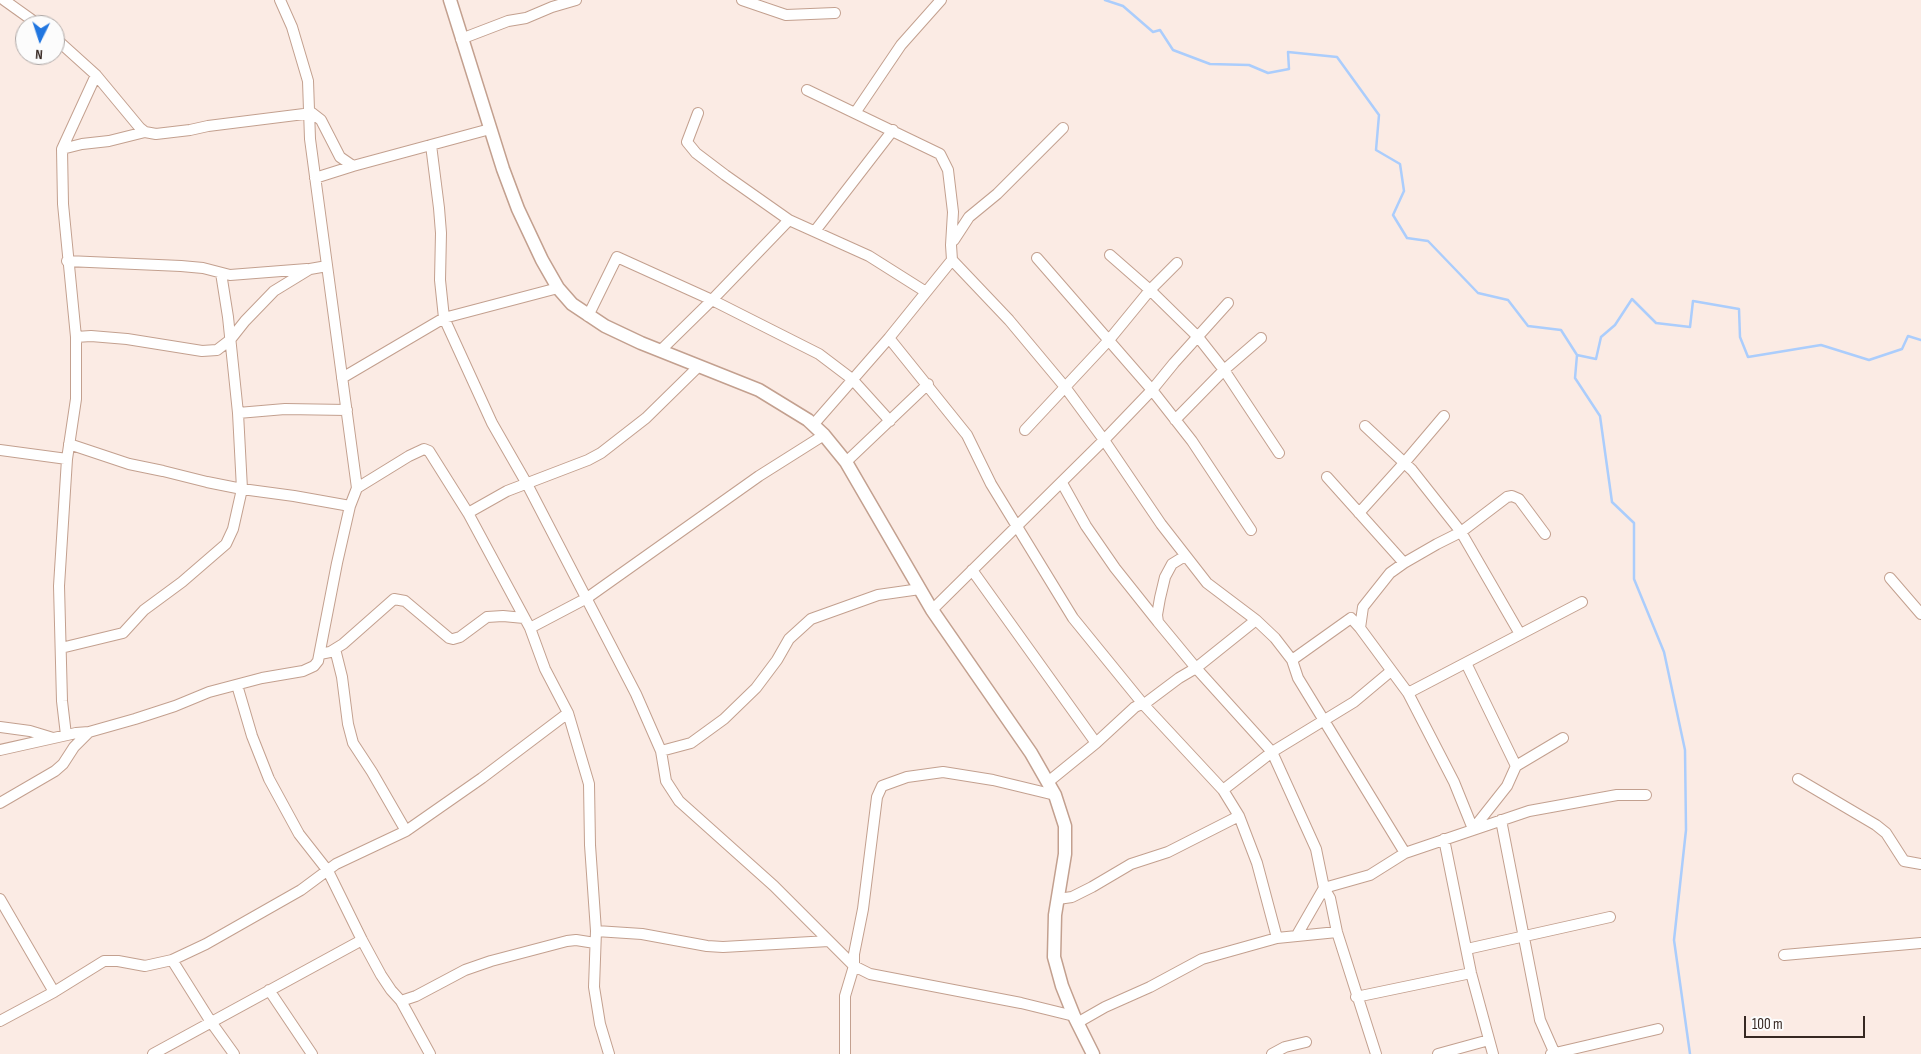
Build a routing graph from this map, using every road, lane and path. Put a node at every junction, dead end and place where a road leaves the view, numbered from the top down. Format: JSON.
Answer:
{"nodes":[{"id":1,"x":4,"y":0,"type":"edge"},
{"id":2,"x":280,"y":0,"type":"edge"},
{"id":3,"x":450,"y":0,"type":"edge"},
{"id":4,"x":576,"y":0,"type":"edge"},
{"id":5,"x":742,"y":0,"type":"edge"},
{"id":6,"x":941,"y":0,"type":"edge"},
{"id":7,"x":835,"y":14,"type":"dead end"},
{"id":8,"x":25,"y":15,"type":"edge"},
{"id":9,"x":461,"y":39,"type":"junction"},
{"id":10,"x":65,"y":47,"type":"edge"},
{"id":11,"x":96,"y":74,"type":"junction"},
{"id":12,"x":807,"y":90,"type":"dead end"},
{"id":13,"x":308,"y":113,"type":"junction"},
{"id":14,"x":698,"y":113,"type":"dead end"},
{"id":15,"x":855,"y":113,"type":"junction"},
{"id":16,"x":1063,"y":128,"type":"dead end"},
{"id":17,"x":490,"y":129,"type":"junction"},
{"id":18,"x":893,"y":130,"type":"junction"},
{"id":19,"x":145,"y":132,"type":"junction"},
{"id":20,"x":431,"y":145,"type":"junction"},
{"id":21,"x":62,"y":150,"type":"junction"},
{"id":22,"x":353,"y":166,"type":"junction"},
{"id":23,"x":315,"y":178,"type":"junction"},
{"id":24,"x":789,"y":220,"type":"junction"},
{"id":25,"x":815,"y":231,"type":"junction"},
{"id":26,"x":951,"y":245,"type":"junction"},
{"id":27,"x":1110,"y":255,"type":"dead end"},
{"id":28,"x":1037,"y":258,"type":"dead end"},
{"id":29,"x":952,"y":260,"type":"junction"},
{"id":30,"x":68,"y":262,"type":"junction"},
{"id":31,"x":1177,"y":263,"type":"dead end"},
{"id":32,"x":326,"y":266,"type":"junction"},
{"id":33,"x":310,"y":269,"type":"junction"},
{"id":34,"x":221,"y":273,"type":"junction"},
{"id":35,"x":558,"y":288,"type":"junction"},
{"id":36,"x":1150,"y":290,"type":"junction"},
{"id":37,"x":926,"y":292,"type":"junction"},
{"id":38,"x":712,"y":300,"type":"junction"},
{"id":39,"x":1228,"y":303,"type":"dead end"},
{"id":40,"x":588,"y":316,"type":"junction"},
{"id":41,"x":444,"y":318,"type":"junction"},
{"id":42,"x":76,"y":337,"type":"junction"},
{"id":43,"x":1198,"y":337,"type":"junction"},
{"id":44,"x":890,"y":338,"type":"junction"},
{"id":45,"x":1261,"y":338,"type":"dead end"},
{"id":46,"x":230,"y":340,"type":"junction"},
{"id":47,"x":1109,"y":340,"type":"junction"},
{"id":48,"x":661,"y":350,"type":"junction"},
{"id":49,"x":699,"y":366,"type":"junction"},
{"id":50,"x":1224,"y":370,"type":"junction"},
{"id":51,"x":342,"y":378,"type":"junction"},
{"id":52,"x":852,"y":379,"type":"junction"},
{"id":53,"x":928,"y":384,"type":"junction"},
{"id":54,"x":1065,"y":387,"type":"junction"},
{"id":55,"x":1152,"y":390,"type":"junction"},
{"id":56,"x":347,"y":410,"type":"junction"},
{"id":57,"x":238,"y":413,"type":"junction"},
{"id":58,"x":1444,"y":416,"type":"dead end"},
{"id":59,"x":1175,"y":420,"type":"junction"},
{"id":60,"x":890,"y":421,"type":"junction"},
{"id":61,"x":813,"y":425,"type":"junction"},
{"id":62,"x":1365,"y":426,"type":"dead end"},
{"id":63,"x":1025,"y":430,"type":"dead end"},
{"id":64,"x":824,"y":435,"type":"junction"},
{"id":65,"x":1104,"y":440,"type":"junction"},
{"id":66,"x":69,"y":444,"type":"junction"},
{"id":67,"x":0,"y":450,"type":"edge"},
{"id":68,"x":1279,"y":453,"type":"dead end"},
{"id":69,"x":67,"y":459,"type":"junction"},
{"id":70,"x":846,"y":462,"type":"junction"},
{"id":71,"x":1405,"y":462,"type":"junction"},
{"id":72,"x":1327,"y":477,"type":"dead end"},
{"id":73,"x":1062,"y":483,"type":"junction"},
{"id":74,"x":527,"y":484,"type":"junction"},
{"id":75,"x":357,"y":488,"type":"junction"},
{"id":76,"x":242,"y":489,"type":"junction"},
{"id":77,"x":350,"y":506,"type":"junction"},
{"id":78,"x":468,"y":513,"type":"junction"},
{"id":79,"x":1359,"y":513,"type":"junction"},
{"id":80,"x":1017,"y":528,"type":"junction"},
{"id":81,"x":1251,"y":530,"type":"dead end"},
{"id":82,"x":1461,"y":532,"type":"junction"},
{"id":83,"x":1545,"y":534,"type":"dead end"},
{"id":84,"x":1185,"y":556,"type":"junction"},
{"id":85,"x":1404,"y":563,"type":"junction"},
{"id":86,"x":972,"y":570,"type":"junction"},
{"id":87,"x":1890,"y":578,"type":"dead end"},
{"id":88,"x":920,"y":589,"type":"junction"},
{"id":89,"x":587,"y":598,"type":"junction"},
{"id":90,"x":1582,"y":602,"type":"dead end"},
{"id":91,"x":932,"y":610,"type":"junction"},
{"id":92,"x":1921,"y":614,"type":"edge"},
{"id":93,"x":524,"y":618,"type":"junction"},
{"id":94,"x":1256,"y":620,"type":"junction"},
{"id":95,"x":1158,"y":622,"type":"junction"},
{"id":96,"x":530,"y":628,"type":"junction"},
{"id":97,"x":1360,"y":628,"type":"junction"},
{"id":98,"x":1520,"y":634,"type":"junction"},
{"id":99,"x":61,"y":648,"type":"junction"},
{"id":100,"x":336,"y":649,"type":"junction"},
{"id":101,"x":320,"y":654,"type":"junction"},
{"id":102,"x":1292,"y":660,"type":"junction"},
{"id":103,"x":1466,"y":663,"type":"junction"},
{"id":104,"x":1196,"y":668,"type":"junction"},
{"id":105,"x":1391,"y":670,"type":"junction"},
{"id":106,"x":237,"y":685,"type":"junction"},
{"id":107,"x":1408,"y":693,"type":"junction"},
{"id":108,"x":1143,"y":704,"type":"junction"},
{"id":109,"x":568,"y":713,"type":"junction"},
{"id":110,"x":1325,"y":721,"type":"junction"},
{"id":111,"x":0,"y":727,"type":"edge"},
{"id":112,"x":90,"y":732,"type":"junction"},
{"id":113,"x":66,"y":735,"type":"junction"},
{"id":114,"x":54,"y":738,"type":"junction"},
{"id":115,"x":1563,"y":738,"type":"dead end"},
{"id":116,"x":1096,"y":743,"type":"junction"},
{"id":117,"x":0,"y":750,"type":"edge"},
{"id":118,"x":662,"y":751,"type":"junction"},
{"id":119,"x":1272,"y":752,"type":"junction"},
{"id":120,"x":1516,"y":766,"type":"junction"},
{"id":121,"x":1798,"y":779,"type":"dead end"},
{"id":122,"x":1048,"y":782,"type":"junction"},
{"id":123,"x":1223,"y":790,"type":"junction"},
{"id":124,"x":1055,"y":795,"type":"junction"},
{"id":125,"x":1646,"y":795,"type":"dead end"},
{"id":126,"x":0,"y":803,"type":"edge"},
{"id":127,"x":1240,"y":816,"type":"junction"},
{"id":128,"x":1501,"y":820,"type":"junction"},
{"id":129,"x":1473,"y":829,"type":"junction"},
{"id":130,"x":406,"y":831,"type":"junction"},
{"id":131,"x":1444,"y":839,"type":"junction"},
{"id":132,"x":1404,"y":853,"type":"junction"},
{"id":133,"x":1921,"y":864,"type":"edge"},
{"id":134,"x":328,"y":871,"type":"junction"},
{"id":135,"x":1324,"y":888,"type":"junction"},
{"id":136,"x":0,"y":899,"type":"edge"},
{"id":137,"x":1058,"y":899,"type":"junction"},
{"id":138,"x":1610,"y":917,"type":"dead end"},
{"id":139,"x":596,"y":931,"type":"junction"},
{"id":140,"x":1338,"y":932,"type":"junction"},
{"id":141,"x":1296,"y":935,"type":"junction"},
{"id":142,"x":1524,"y":936,"type":"junction"},
{"id":143,"x":1277,"y":938,"type":"junction"},
{"id":144,"x":362,"y":940,"type":"junction"},
{"id":145,"x":829,"y":941,"type":"junction"},
{"id":146,"x":595,"y":943,"type":"junction"},
{"id":147,"x":1921,"y":943,"type":"edge"},
{"id":148,"x":1467,"y":949,"type":"junction"},
{"id":149,"x":1784,"y":955,"type":"dead end"},
{"id":150,"x":172,"y":960,"type":"junction"},
{"id":151,"x":854,"y":966,"type":"junction"},
{"id":152,"x":1471,"y":974,"type":"junction"},
{"id":153,"x":269,"y":990,"type":"junction"},
{"id":154,"x":54,"y":992,"type":"junction"},
{"id":155,"x":1356,"y":997,"type":"junction"},
{"id":156,"x":402,"y":1001,"type":"junction"},
{"id":157,"x":1076,"y":1020,"type":"junction"},
{"id":158,"x":0,"y":1021,"type":"edge"},
{"id":159,"x":211,"y":1022,"type":"junction"},
{"id":160,"x":1658,"y":1029,"type":"dead end"},
{"id":161,"x":1489,"y":1040,"type":"junction"},
{"id":162,"x":1306,"y":1042,"type":"dead end"},
{"id":163,"x":153,"y":1054,"type":"edge"},
{"id":164,"x":234,"y":1054,"type":"edge"},
{"id":165,"x":312,"y":1054,"type":"edge"},
{"id":166,"x":430,"y":1054,"type":"edge"},
{"id":167,"x":609,"y":1054,"type":"edge"},
{"id":168,"x":845,"y":1054,"type":"edge"},
{"id":169,"x":1093,"y":1054,"type":"edge"},
{"id":170,"x":1272,"y":1054,"type":"edge"},
{"id":171,"x":1376,"y":1054,"type":"edge"},
{"id":172,"x":1438,"y":1054,"type":"edge"},
{"id":173,"x":1493,"y":1054,"type":"edge"},
{"id":174,"x":1553,"y":1054,"type":"edge"}],
"edges":[{"from":1,"to":8,"type":"street"},
{"from":2,"to":13,"type":"street"},
{"from":3,"to":9,"type":"street"},
{"from":4,"to":9,"type":"street"},
{"from":5,"to":7,"type":"street"},
{"from":6,"to":15,"type":"street"},
{"from":9,"to":17,"type":"street"},
{"from":10,"to":11,"type":"street"},
{"from":11,"to":19,"type":"street"},
{"from":11,"to":21,"type":"street"},
{"from":12,"to":15,"type":"street"},
{"from":13,"to":19,"type":"street"},
{"from":13,"to":22,"type":"street"},
{"from":13,"to":23,"type":"street"},
{"from":14,"to":24,"type":"street"},
{"from":15,"to":18,"type":"street"},
{"from":16,"to":26,"type":"street"},
{"from":17,"to":20,"type":"street"},
{"from":17,"to":35,"type":"street"},
{"from":18,"to":25,"type":"street"},
{"from":18,"to":26,"type":"street"},
{"from":19,"to":21,"type":"street"},
{"from":20,"to":22,"type":"street"},
{"from":20,"to":41,"type":"street"},
{"from":21,"to":30,"type":"street"},
{"from":22,"to":23,"type":"street"},
{"from":23,"to":32,"type":"street"},
{"from":24,"to":25,"type":"street"},
{"from":24,"to":38,"type":"street"},
{"from":25,"to":37,"type":"street"},
{"from":26,"to":29,"type":"street"},
{"from":27,"to":36,"type":"street"},
{"from":28,"to":47,"type":"street"},
{"from":29,"to":37,"type":"street"},
{"from":29,"to":54,"type":"street"},
{"from":30,"to":34,"type":"street"},
{"from":30,"to":42,"type":"street"},
{"from":31,"to":36,"type":"street"},
{"from":32,"to":33,"type":"street"},
{"from":32,"to":51,"type":"street"},
{"from":33,"to":34,"type":"street"},
{"from":33,"to":46,"type":"street"},
{"from":34,"to":46,"type":"street"},
{"from":35,"to":40,"type":"street"},
{"from":35,"to":41,"type":"street"},
{"from":36,"to":43,"type":"street"},
{"from":36,"to":47,"type":"street"},
{"from":37,"to":44,"type":"street"},
{"from":38,"to":40,"type":"street"},
{"from":38,"to":48,"type":"street"},
{"from":38,"to":52,"type":"street"},
{"from":39,"to":43,"type":"street"},
{"from":40,"to":48,"type":"street"},
{"from":41,"to":51,"type":"street"},
{"from":41,"to":74,"type":"street"},
{"from":42,"to":46,"type":"street"},
{"from":42,"to":66,"type":"street"},
{"from":43,"to":50,"type":"street"},
{"from":43,"to":55,"type":"street"},
{"from":44,"to":52,"type":"street"},
{"from":44,"to":53,"type":"street"},
{"from":45,"to":50,"type":"street"},
{"from":46,"to":57,"type":"street"},
{"from":47,"to":54,"type":"street"},
{"from":47,"to":55,"type":"street"},
{"from":48,"to":49,"type":"street"},
{"from":49,"to":61,"type":"street"},
{"from":49,"to":74,"type":"street"},
{"from":50,"to":59,"type":"street"},
{"from":50,"to":68,"type":"street"},
{"from":51,"to":56,"type":"street"},
{"from":52,"to":60,"type":"street"},
{"from":52,"to":61,"type":"street"},
{"from":53,"to":60,"type":"street"},
{"from":53,"to":80,"type":"street"},
{"from":54,"to":63,"type":"street"},
{"from":54,"to":65,"type":"street"},
{"from":55,"to":59,"type":"street"},
{"from":55,"to":65,"type":"street"},
{"from":56,"to":57,"type":"street"},
{"from":56,"to":75,"type":"street"},
{"from":57,"to":76,"type":"street"},
{"from":58,"to":71,"type":"street"},
{"from":59,"to":81,"type":"street"},
{"from":60,"to":70,"type":"street"},
{"from":61,"to":64,"type":"street"},
{"from":62,"to":71,"type":"street"},
{"from":64,"to":70,"type":"street"},
{"from":64,"to":89,"type":"street"},
{"from":65,"to":73,"type":"street"},
{"from":65,"to":84,"type":"street"},
{"from":66,"to":69,"type":"street"},
{"from":66,"to":76,"type":"street"},
{"from":67,"to":69,"type":"street"},
{"from":69,"to":99,"type":"street"},
{"from":70,"to":88,"type":"street"},
{"from":71,"to":79,"type":"street"},
{"from":71,"to":82,"type":"street"},
{"from":72,"to":79,"type":"street"},
{"from":73,"to":80,"type":"street"},
{"from":73,"to":95,"type":"street"},
{"from":74,"to":78,"type":"street"},
{"from":74,"to":89,"type":"street"},
{"from":75,"to":77,"type":"street"},
{"from":75,"to":78,"type":"street"},
{"from":76,"to":77,"type":"street"},
{"from":76,"to":99,"type":"street"},
{"from":77,"to":101,"type":"street"},
{"from":78,"to":93,"type":"street"},
{"from":79,"to":85,"type":"street"},
{"from":80,"to":86,"type":"street"},
{"from":80,"to":108,"type":"street"},
{"from":82,"to":83,"type":"street"},
{"from":82,"to":85,"type":"street"},
{"from":82,"to":98,"type":"street"},
{"from":84,"to":94,"type":"street"},
{"from":84,"to":95,"type":"street"},
{"from":85,"to":97,"type":"street"},
{"from":86,"to":91,"type":"street"},
{"from":86,"to":116,"type":"street"},
{"from":87,"to":92,"type":"street"},
{"from":88,"to":91,"type":"street"},
{"from":88,"to":118,"type":"street"},
{"from":89,"to":96,"type":"street"},
{"from":89,"to":118,"type":"street"},
{"from":90,"to":98,"type":"street"},
{"from":91,"to":122,"type":"street"},
{"from":93,"to":96,"type":"street"},
{"from":93,"to":100,"type":"street"},
{"from":94,"to":102,"type":"street"},
{"from":94,"to":104,"type":"street"},
{"from":95,"to":104,"type":"street"},
{"from":96,"to":109,"type":"street"},
{"from":97,"to":102,"type":"street"},
{"from":97,"to":105,"type":"street"},
{"from":98,"to":103,"type":"street"},
{"from":99,"to":113,"type":"street"},
{"from":100,"to":101,"type":"street"},
{"from":100,"to":130,"type":"street"},
{"from":101,"to":106,"type":"street"},
{"from":102,"to":110,"type":"street"},
{"from":103,"to":107,"type":"street"},
{"from":103,"to":120,"type":"street"},
{"from":104,"to":108,"type":"street"},
{"from":104,"to":119,"type":"street"},
{"from":105,"to":107,"type":"street"},
{"from":105,"to":110,"type":"street"},
{"from":106,"to":112,"type":"street"},
{"from":106,"to":134,"type":"street"},
{"from":107,"to":129,"type":"street"},
{"from":108,"to":116,"type":"street"},
{"from":108,"to":123,"type":"street"},
{"from":109,"to":130,"type":"street"},
{"from":109,"to":139,"type":"street"},
{"from":110,"to":119,"type":"street"},
{"from":110,"to":132,"type":"street"},
{"from":111,"to":114,"type":"street"},
{"from":112,"to":113,"type":"street"},
{"from":112,"to":126,"type":"street"},
{"from":113,"to":114,"type":"street"},
{"from":114,"to":117,"type":"street"},
{"from":115,"to":120,"type":"street"},
{"from":116,"to":122,"type":"street"},
{"from":118,"to":145,"type":"street"},
{"from":119,"to":123,"type":"street"},
{"from":119,"to":135,"type":"street"},
{"from":120,"to":129,"type":"street"},
{"from":121,"to":133,"type":"street"},
{"from":122,"to":124,"type":"street"},
{"from":123,"to":127,"type":"street"},
{"from":124,"to":137,"type":"street"},
{"from":124,"to":151,"type":"street"},
{"from":125,"to":128,"type":"street"},
{"from":127,"to":137,"type":"street"},
{"from":127,"to":143,"type":"street"},
{"from":128,"to":129,"type":"street"},
{"from":128,"to":142,"type":"street"},
{"from":129,"to":131,"type":"street"},
{"from":130,"to":134,"type":"street"},
{"from":131,"to":132,"type":"street"},
{"from":131,"to":148,"type":"street"},
{"from":132,"to":135,"type":"street"},
{"from":134,"to":144,"type":"street"},
{"from":134,"to":150,"type":"street"},
{"from":135,"to":140,"type":"street"},
{"from":135,"to":141,"type":"street"},
{"from":136,"to":154,"type":"street"},
{"from":137,"to":157,"type":"street"},
{"from":138,"to":142,"type":"street"},
{"from":139,"to":145,"type":"street"},
{"from":139,"to":146,"type":"street"},
{"from":140,"to":141,"type":"street"},
{"from":140,"to":155,"type":"street"},
{"from":141,"to":143,"type":"street"},
{"from":142,"to":148,"type":"street"},
{"from":142,"to":174,"type":"street"},
{"from":143,"to":157,"type":"street"},
{"from":144,"to":153,"type":"street"},
{"from":144,"to":156,"type":"street"},
{"from":145,"to":151,"type":"street"},
{"from":146,"to":156,"type":"street"},
{"from":146,"to":167,"type":"street"},
{"from":147,"to":149,"type":"street"},
{"from":148,"to":152,"type":"street"},
{"from":150,"to":154,"type":"street"},
{"from":150,"to":159,"type":"street"},
{"from":151,"to":157,"type":"street"},
{"from":151,"to":168,"type":"street"},
{"from":152,"to":155,"type":"street"},
{"from":152,"to":161,"type":"street"},
{"from":153,"to":159,"type":"street"},
{"from":153,"to":165,"type":"street"},
{"from":154,"to":158,"type":"street"},
{"from":155,"to":171,"type":"street"},
{"from":156,"to":166,"type":"street"},
{"from":157,"to":169,"type":"street"},
{"from":159,"to":163,"type":"street"},
{"from":159,"to":164,"type":"street"},
{"from":160,"to":174,"type":"street"},
{"from":161,"to":172,"type":"street"},
{"from":161,"to":173,"type":"street"},
{"from":162,"to":170,"type":"street"}]}
